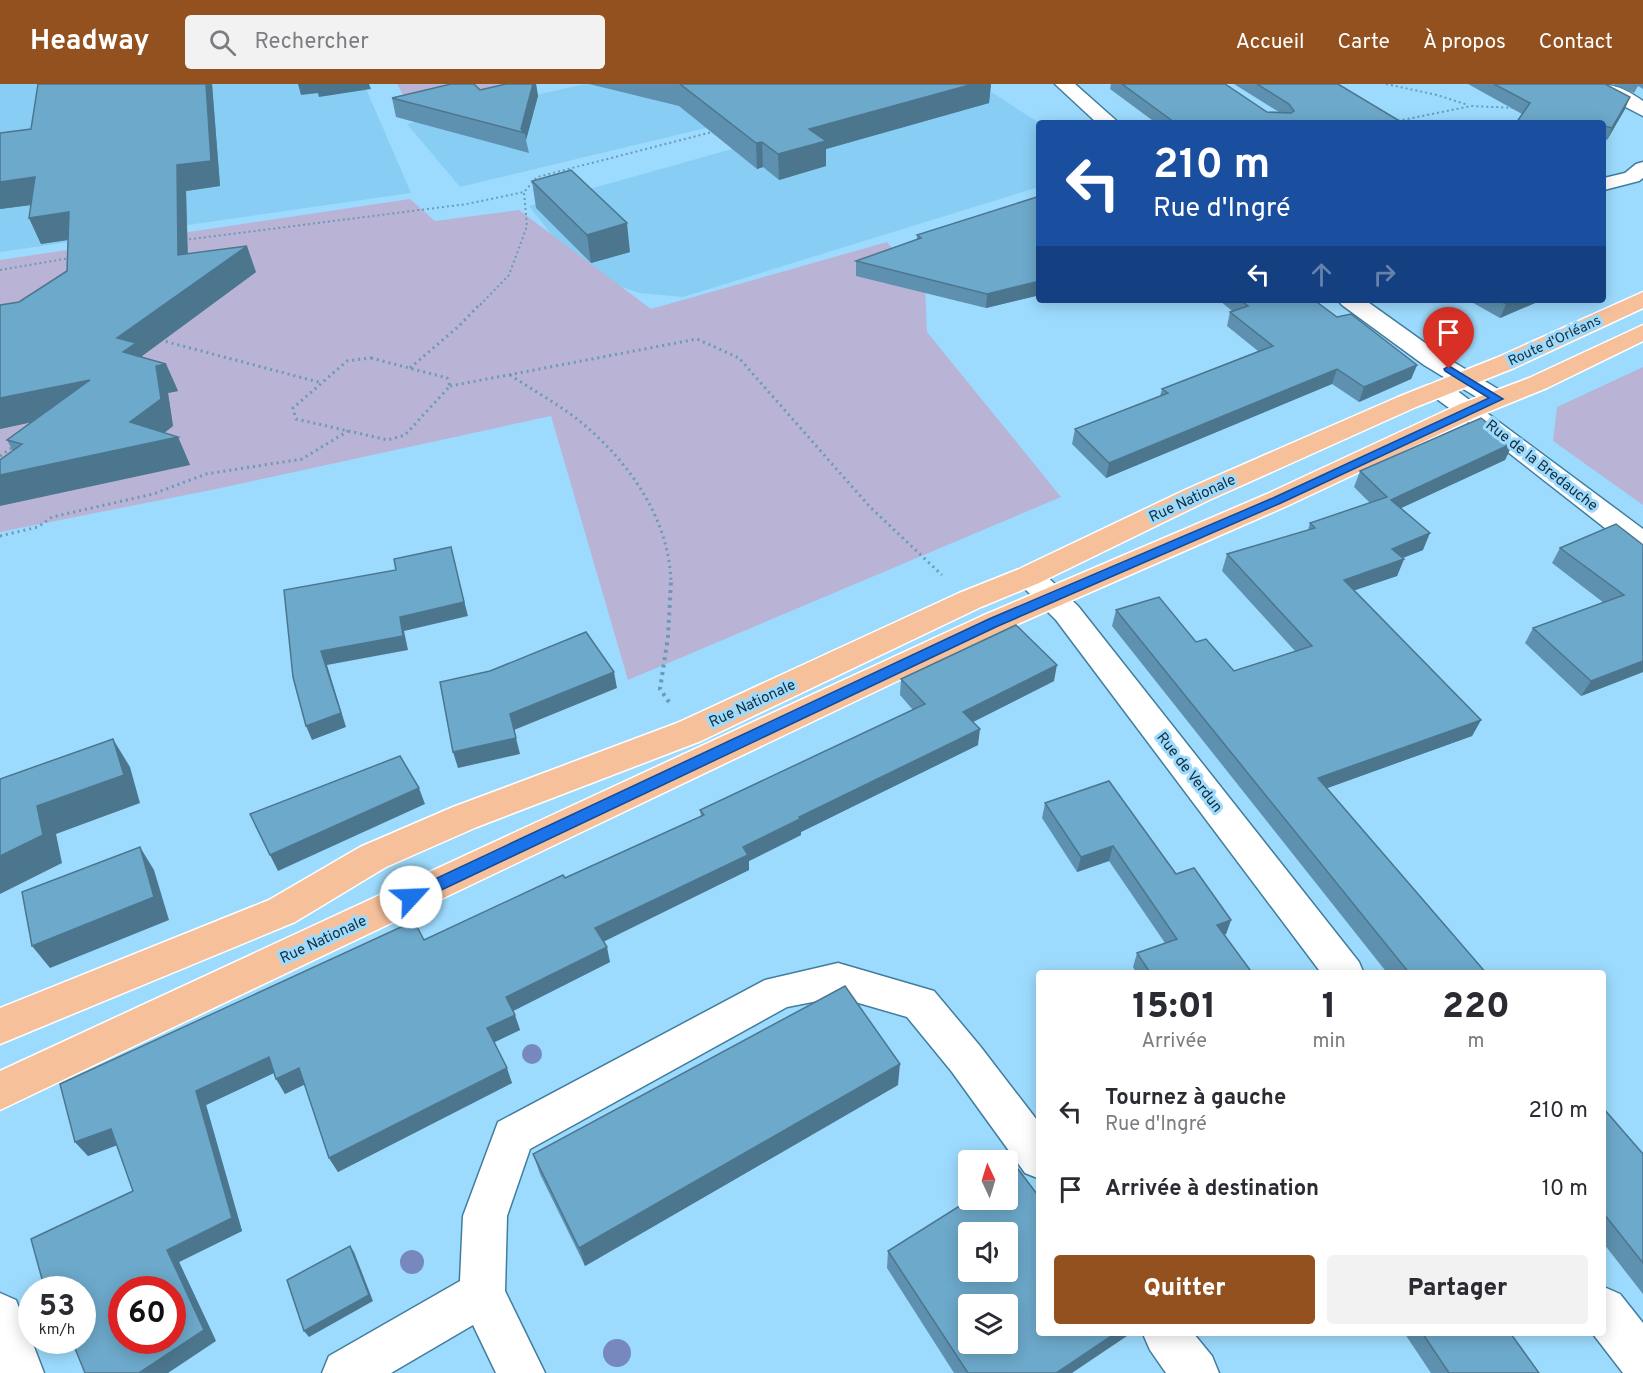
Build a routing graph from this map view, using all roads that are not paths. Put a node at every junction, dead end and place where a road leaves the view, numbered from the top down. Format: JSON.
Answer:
{"nodes":[{"id":1,"x":1064,"y":84,"type":"edge"},
{"id":2,"x":1596,"y":84,"type":"edge"},
{"id":3,"x":1643,"y":110,"type":"edge"},
{"id":4,"x":1106,"y":120,"type":"edge"},
{"id":5,"x":1643,"y":168,"type":"edge"},
{"id":6,"x":1606,"y":184,"type":"edge"},
{"id":7,"x":1643,"y":299,"type":"edge"},
{"id":8,"x":1354,"y":303,"type":"edge"},
{"id":9,"x":1643,"y":332,"type":"edge"},
{"id":10,"x":1467,"y":394,"type":"junction"},
{"id":11,"x":1643,"y":543,"type":"edge"},
{"id":12,"x":1041,"y":587,"type":"junction"},
{"id":13,"x":1342,"y":970,"type":"edge"},
{"id":14,"x":0,"y":1026,"type":"edge"},
{"id":15,"x":0,"y":1091,"type":"edge"},
{"id":16,"x":1036,"y":1154,"type":"edge"},
{"id":17,"x":483,"y":1294,"type":"junction"},
{"id":18,"x":1606,"y":1313,"type":"edge"},
{"id":19,"x":0,"y":1316,"type":"edge"},
{"id":20,"x":1167,"y":1336,"type":"edge"},
{"id":21,"x":1643,"y":1361,"type":"edge"},
{"id":22,"x":20,"y":1373,"type":"edge"},
{"id":23,"x":346,"y":1373,"type":"edge"},
{"id":24,"x":521,"y":1373,"type":"edge"},
{"id":25,"x":1195,"y":1373,"type":"edge"}],
"edges":[{"from":1,"to":4,"type":"street"},
{"from":2,"to":3,"type":"street"},
{"from":5,"to":6,"type":"street"},
{"from":7,"to":10,"type":"main road","name":"Route d'Orléans"},
{"from":8,"to":10,"type":"street","name":"Rue de la Bredauche"},
{"from":9,"to":10,"type":"main road"},
{"from":10,"to":11,"type":"street","name":"Rue de la Bredauche"},
{"from":10,"to":12,"type":"main road","name":"Rue Nationale"},
{"from":12,"to":13,"type":"street","name":"Rue de Verdun"},
{"from":12,"to":14,"type":"main road","name":"Rue Nationale"},
{"from":12,"to":15,"type":"main road","name":"Rue Nationale"},
{"from":16,"to":17,"type":"street"},
{"from":17,"to":23,"type":"street"},
{"from":17,"to":24,"type":"street"},
{"from":18,"to":21,"type":"street"},
{"from":19,"to":22,"type":"street"},
{"from":20,"to":25,"type":"street"}]}
